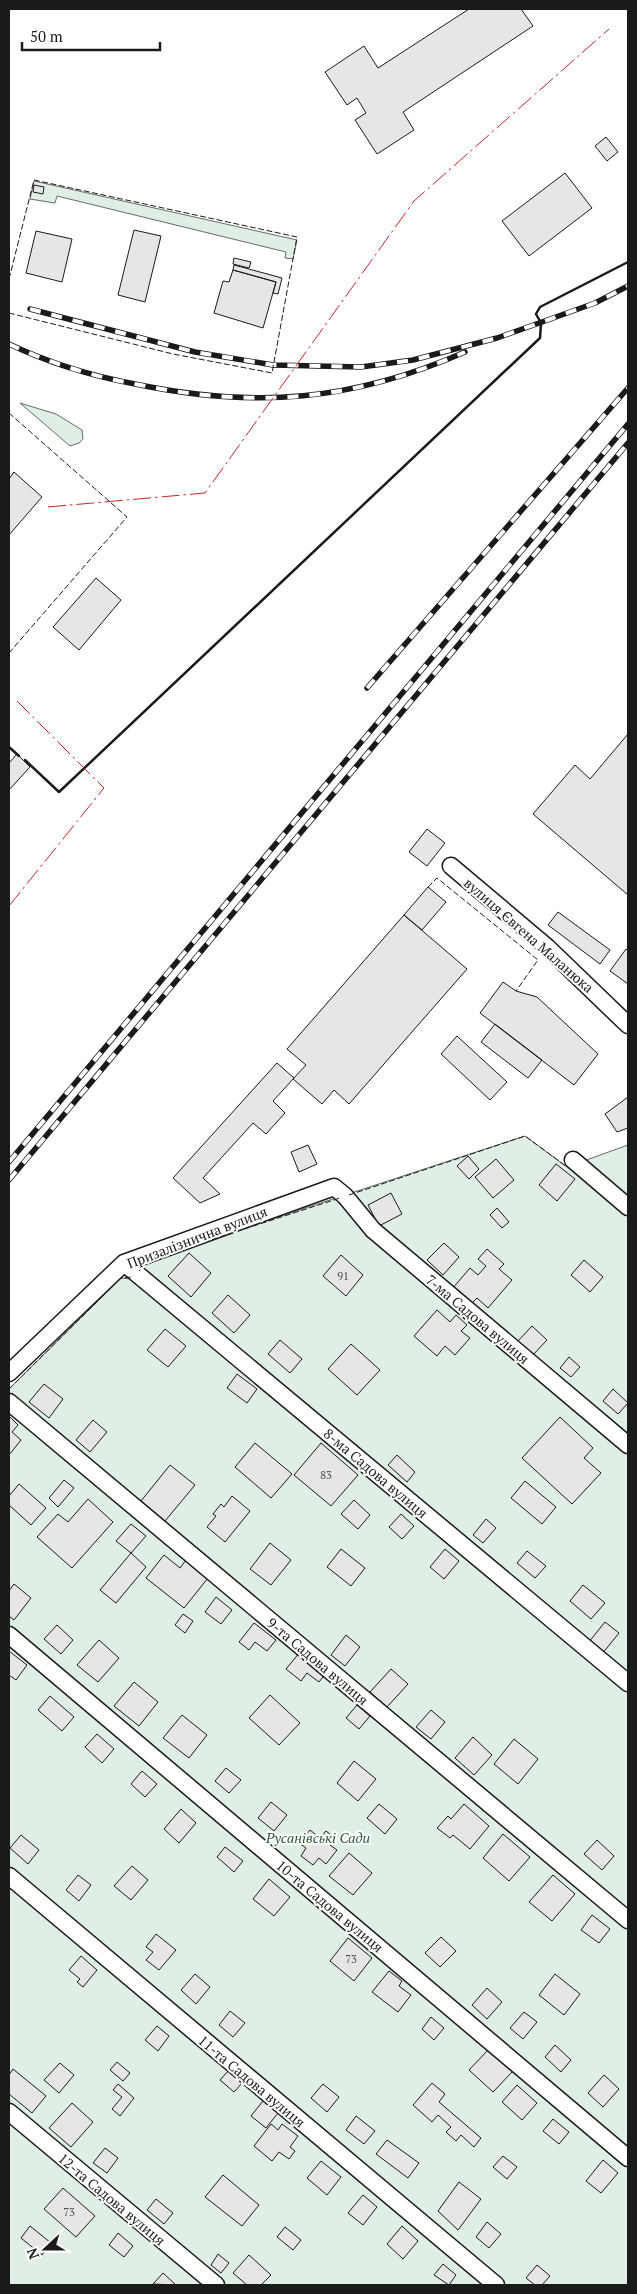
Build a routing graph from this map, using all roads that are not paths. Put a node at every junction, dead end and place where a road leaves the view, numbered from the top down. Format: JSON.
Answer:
{"nodes":[{"id":1,"x":451,"y":866,"type":"dead end"},
{"id":2,"x":628,"y":1025,"type":"edge"},
{"id":3,"x":573,"y":1160,"type":"dead end"},
{"id":4,"x":334,"y":1187,"type":"joint"},
{"id":5,"x":628,"y":1207,"type":"edge"},
{"id":6,"x":124,"y":1263,"type":"junction"},
{"id":7,"x":9,"y":1373,"type":"edge"},
{"id":8,"x":9,"y":1402,"type":"edge"},
{"id":9,"x":628,"y":1445,"type":"edge"},
{"id":10,"x":9,"y":1635,"type":"edge"},
{"id":11,"x":628,"y":1683,"type":"edge"},
{"id":12,"x":9,"y":1876,"type":"edge"},
{"id":13,"x":628,"y":1920,"type":"edge"},
{"id":14,"x":9,"y":2112,"type":"edge"},
{"id":15,"x":628,"y":2158,"type":"edge"},
{"id":16,"x":216,"y":2285,"type":"edge"},
{"id":17,"x":496,"y":2285,"type":"edge"}],
"edges":[{"from":1,"to":2,"type":"street","name":"вулиця Євгена Маланюка"},
{"from":3,"to":5,"type":"street"},
{"from":4,"to":6,"type":"street","name":"Призалізнична вулиця"},
{"from":4,"to":9,"type":"street","name":"7-ма Садова вулиця"},
{"from":6,"to":7,"type":"street","name":"Призалізнична вулиця"},
{"from":6,"to":11,"type":"street","name":"8-ма Садова вулиця"},
{"from":8,"to":13,"type":"street","name":"9-та Садова вулиця"},
{"from":10,"to":15,"type":"street","name":"10-та Садова вулиця"},
{"from":12,"to":17,"type":"street","name":"11-та Садова вулиця"},
{"from":14,"to":16,"type":"street","name":"12-та Садова вулиця"}]}
